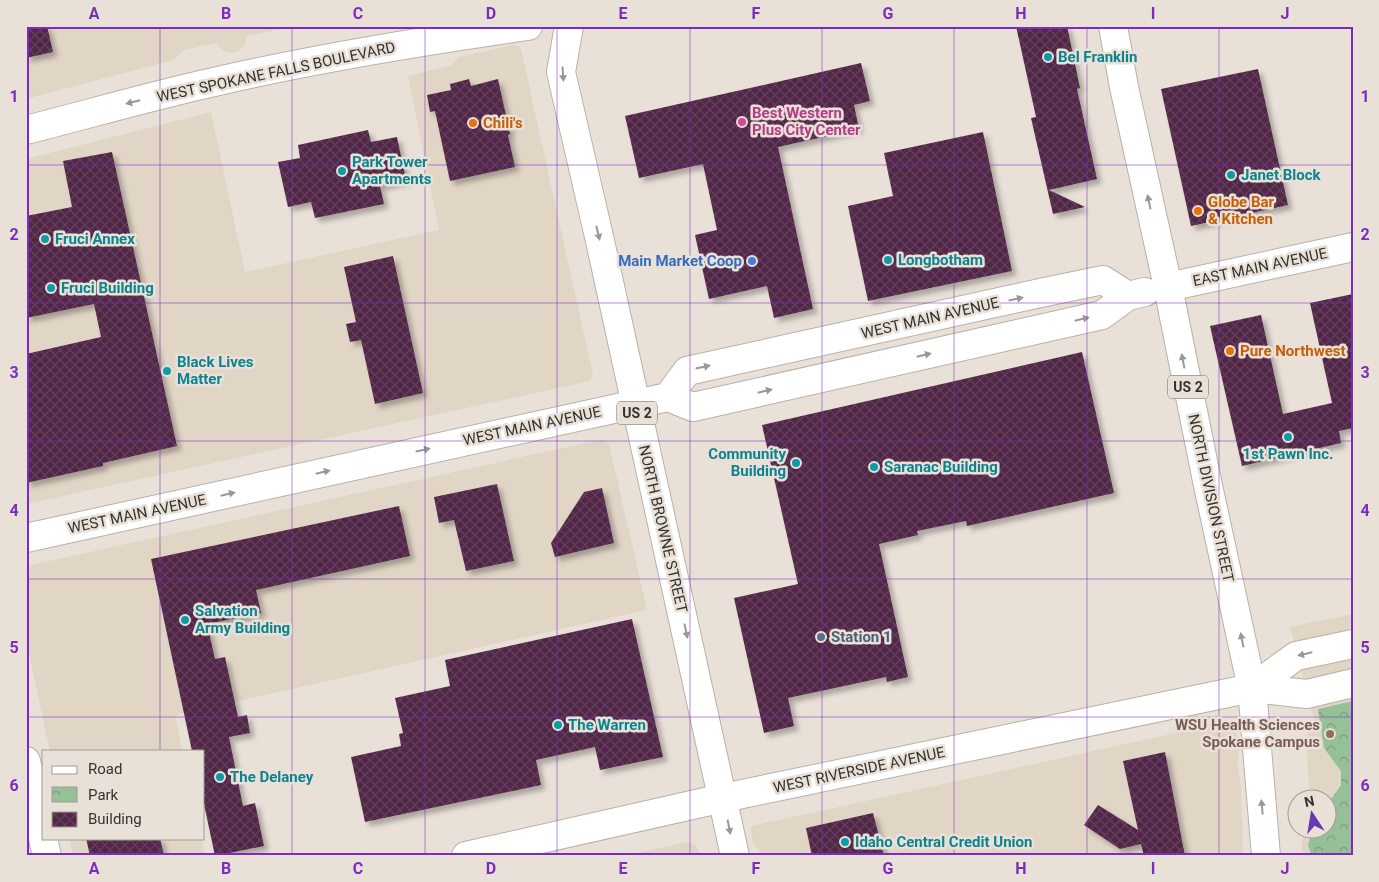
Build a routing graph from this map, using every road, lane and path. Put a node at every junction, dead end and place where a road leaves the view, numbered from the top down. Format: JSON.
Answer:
{"nodes":[{"id":1,"x":427,"y":26,"type":"edge"},
{"id":2,"x":528,"y":26,"type":"edge"},
{"id":3,"x":569,"y":26,"type":"edge"},
{"id":4,"x":1114,"y":26,"type":"edge"},
{"id":5,"x":369,"y":50,"type":"junction"},
{"id":6,"x":26,"y":130,"type":"edge"},
{"id":7,"x":1353,"y":247,"type":"edge"},
{"id":8,"x":1168,"y":287,"type":"junction"},
{"id":9,"x":1128,"y":296,"type":"junction"},
{"id":10,"x":668,"y":397,"type":"junction"},
{"id":11,"x":635,"y":404,"type":"junction"},
{"id":12,"x":26,"y":538,"type":"edge"},
{"id":13,"x":1353,"y":644,"type":"edge"},
{"id":14,"x":1353,"y":683,"type":"edge"},
{"id":15,"x":1252,"y":688,"type":"junction"},
{"id":16,"x":26,"y":762,"type":"edge"},
{"id":17,"x":723,"y":798,"type":"junction"},
{"id":18,"x":42,"y":834,"type":"edge"},
{"id":19,"x":43,"y":840,"type":"edge"},
{"id":20,"x":47,"y":856,"type":"edge"},
{"id":21,"x":466,"y":856,"type":"edge"},
{"id":22,"x":735,"y":856,"type":"edge"},
{"id":23,"x":1266,"y":856,"type":"edge"}],
"edges":[{"from":1,"to":5,"type":"main road"},
{"from":2,"to":5,"type":"main road","name":"WEST SPOKANE FALLS BOULEVARD"},
{"from":3,"to":11,"type":"main road","name":"NORTH BROWNE STREET","number":"US 2","one_way":true},
{"from":8,"to":4,"type":"main road","name":"NORTH DIVISION STREET","number":"US 2","one_way":true},
{"from":5,"to":6,"type":"main road","name":"WEST SPOKANE FALLS BOULEVARD","one_way":true},
{"from":7,"to":8,"type":"main road","name":"EAST MAIN AVENUE"},
{"from":8,"to":9,"type":"main road"},
{"from":15,"to":8,"type":"main road","name":"NORTH DIVISION STREET","number":"US 2","one_way":true},
{"from":10,"to":9,"type":"main road","one_way":true},
{"from":10,"to":9,"type":"main road","name":"WEST MAIN AVENUE","one_way":true},
{"from":10,"to":11,"type":"main road","name":"WEST MAIN AVENUE"},
{"from":12,"to":11,"type":"main road","name":"WEST MAIN AVENUE","one_way":true},
{"from":11,"to":17,"type":"main road","name":"NORTH BROWNE STREET","number":"US 2","one_way":true},
{"from":13,"to":15,"type":"main road","one_way":true},
{"from":14,"to":15,"type":"main road"},
{"from":15,"to":17,"type":"main road","name":"WEST RIVERSIDE AVENUE"},
{"from":23,"to":15,"type":"main road","name":"NORTH DIVISION STREET","number":"US 2","one_way":true},
{"from":16,"to":18,"type":"main road"},
{"from":17,"to":21,"type":"main road","name":"WEST RIVERSIDE AVENUE"},
{"from":17,"to":22,"type":"main road","name":"NORTH BROWNE STREET","number":"US 2","one_way":true},
{"from":19,"to":20,"type":"main road"}]}
